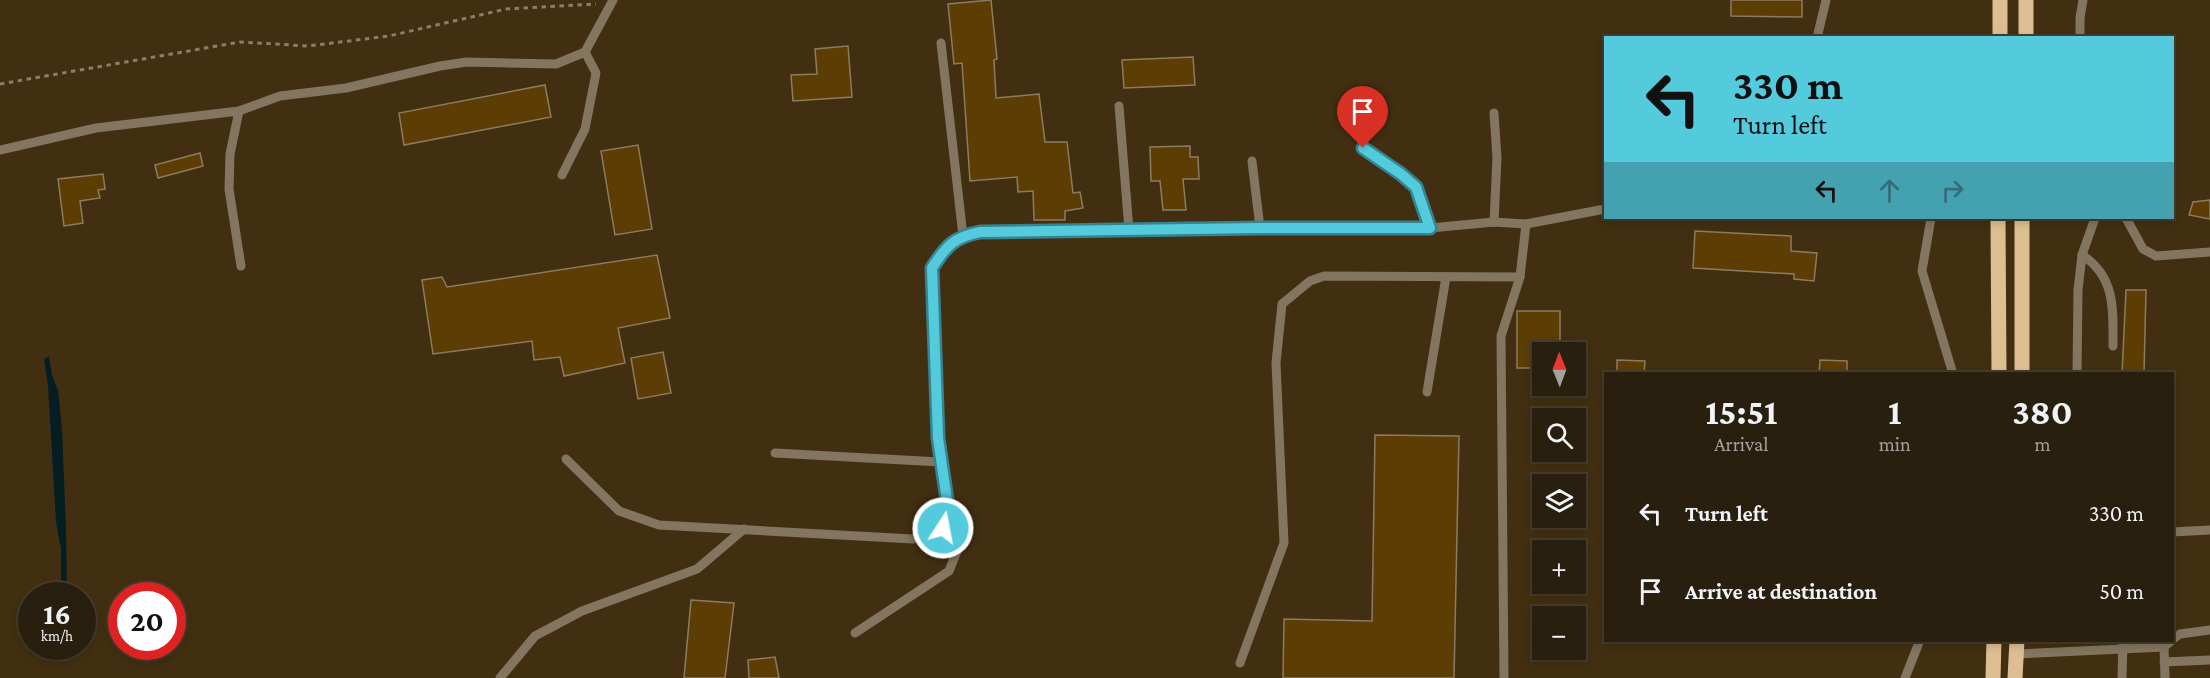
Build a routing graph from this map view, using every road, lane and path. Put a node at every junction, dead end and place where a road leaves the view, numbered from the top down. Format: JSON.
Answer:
{"nodes":[{"id":1,"x":1826,"y":0,"type":"edge"},
{"id":2,"x":2000,"y":0,"type":"edge"},
{"id":3,"x":2026,"y":0,"type":"edge"},
{"id":4,"x":2083,"y":0,"type":"edge"},
{"id":5,"x":612,"y":2,"type":"edge"},
{"id":6,"x":1817,"y":36,"type":"edge"},
{"id":7,"x":2000,"y":36,"type":"edge"},
{"id":8,"x":2026,"y":36,"type":"edge"},
{"id":9,"x":2080,"y":36,"type":"edge"},
{"id":10,"x":941,"y":43,"type":"dead end"},
{"id":11,"x":585,"y":52,"type":"junction"},
{"id":12,"x":0,"y":84,"type":"edge"},
{"id":13,"x":1119,"y":106,"type":"dead end"},
{"id":14,"x":240,"y":111,"type":"junction"},
{"id":15,"x":1494,"y":114,"type":"dead end"},
{"id":16,"x":1363,"y":148,"type":"dead end"},
{"id":17,"x":0,"y":150,"type":"edge"},
{"id":18,"x":1252,"y":161,"type":"dead end"},
{"id":19,"x":562,"y":175,"type":"dead end"},
{"id":20,"x":1604,"y":209,"type":"edge"},
{"id":21,"x":1931,"y":219,"type":"edge"},
{"id":22,"x":1998,"y":219,"type":"edge"},
{"id":23,"x":2022,"y":219,"type":"edge"},
{"id":24,"x":2095,"y":219,"type":"edge"},
{"id":25,"x":2127,"y":219,"type":"edge"},
{"id":26,"x":1494,"y":222,"type":"junction"},
{"id":27,"x":1526,"y":224,"type":"junction"},
{"id":28,"x":1260,"y":228,"type":"junction"},
{"id":29,"x":1430,"y":228,"type":"junction"},
{"id":30,"x":1129,"y":230,"type":"junction"},
{"id":31,"x":963,"y":236,"type":"junction"},
{"id":32,"x":2210,"y":252,"type":"edge"},
{"id":33,"x":2082,"y":255,"type":"junction"},
{"id":34,"x":241,"y":266,"type":"dead end"},
{"id":35,"x":1446,"y":277,"type":"junction"},
{"id":36,"x":1520,"y":277,"type":"junction"},
{"id":37,"x":2114,"y":346,"type":"dead end"},
{"id":38,"x":1952,"y":372,"type":"edge"},
{"id":39,"x":1999,"y":372,"type":"edge"},
{"id":40,"x":2022,"y":372,"type":"edge"},
{"id":41,"x":2077,"y":372,"type":"edge"},
{"id":42,"x":1428,"y":392,"type":"dead end"},
{"id":43,"x":775,"y":453,"type":"dead end"},
{"id":44,"x":566,"y":459,"type":"dead end"},
{"id":45,"x":940,"y":462,"type":"junction"},
{"id":46,"x":949,"y":514,"type":"junction"},
{"id":47,"x":744,"y":529,"type":"junction"},
{"id":48,"x":2210,"y":530,"type":"edge"},
{"id":49,"x":2174,"y":532,"type":"edge"},
{"id":50,"x":2210,"y":630,"type":"edge"},
{"id":51,"x":855,"y":633,"type":"dead end"},
{"id":52,"x":2174,"y":638,"type":"edge"},
{"id":53,"x":1919,"y":642,"type":"edge"},
{"id":54,"x":1994,"y":642,"type":"edge"},
{"id":55,"x":2169,"y":642,"type":"edge"},
{"id":56,"x":2123,"y":645,"type":"edge"},
{"id":57,"x":2017,"y":647,"type":"edge"},
{"id":58,"x":2210,"y":660,"type":"edge"},
{"id":59,"x":2164,"y":662,"type":"junction"},
{"id":60,"x":1240,"y":663,"type":"dead end"},
{"id":61,"x":500,"y":678,"type":"edge"},
{"id":62,"x":1504,"y":678,"type":"edge"},
{"id":63,"x":1905,"y":678,"type":"edge"},
{"id":64,"x":1993,"y":678,"type":"edge"},
{"id":65,"x":2016,"y":678,"type":"edge"},
{"id":66,"x":2122,"y":678,"type":"edge"},
{"id":67,"x":2165,"y":678,"type":"edge"}],
"edges":[{"from":1,"to":6,"type":"lane"},
{"from":2,"to":7,"type":"main road"},
{"from":3,"to":8,"type":"main road"},
{"from":4,"to":9,"type":"lane"},
{"from":5,"to":11,"type":"lane"},
{"from":5,"to":12,"type":"path"},
{"from":10,"to":31,"type":"lane"},
{"from":11,"to":14,"type":"lane"},
{"from":11,"to":19,"type":"lane"},
{"from":13,"to":30,"type":"lane"},
{"from":14,"to":17,"type":"lane"},
{"from":14,"to":34,"type":"lane"},
{"from":15,"to":26,"type":"lane"},
{"from":16,"to":29,"type":"lane"},
{"from":18,"to":28,"type":"lane"},
{"from":20,"to":27,"type":"lane"},
{"from":21,"to":38,"type":"lane"},
{"from":22,"to":39,"type":"main road"},
{"from":23,"to":40,"type":"main road"},
{"from":24,"to":33,"type":"lane"},
{"from":25,"to":32,"type":"lane"},
{"from":26,"to":27,"type":"lane"},
{"from":26,"to":29,"type":"lane"},
{"from":27,"to":36,"type":"lane"},
{"from":28,"to":29,"type":"lane"},
{"from":28,"to":30,"type":"lane"},
{"from":30,"to":31,"type":"lane"},
{"from":31,"to":45,"type":"lane"},
{"from":33,"to":37,"type":"lane"},
{"from":33,"to":41,"type":"lane"},
{"from":35,"to":36,"type":"lane"},
{"from":35,"to":42,"type":"lane"},
{"from":35,"to":60,"type":"lane"},
{"from":36,"to":62,"type":"lane"},
{"from":43,"to":45,"type":"lane"},
{"from":44,"to":47,"type":"lane"},
{"from":45,"to":46,"type":"lane"},
{"from":46,"to":47,"type":"lane"},
{"from":46,"to":51,"type":"lane"},
{"from":47,"to":61,"type":"lane"},
{"from":48,"to":49,"type":"lane"},
{"from":50,"to":52,"type":"lane"},
{"from":53,"to":63,"type":"lane"},
{"from":54,"to":64,"type":"main road"},
{"from":55,"to":56,"type":"lane"},
{"from":55,"to":59,"type":"lane"},
{"from":56,"to":57,"type":"lane"},
{"from":56,"to":66,"type":"lane"},
{"from":57,"to":65,"type":"main road"},
{"from":58,"to":59,"type":"lane"},
{"from":59,"to":67,"type":"lane"}]}
